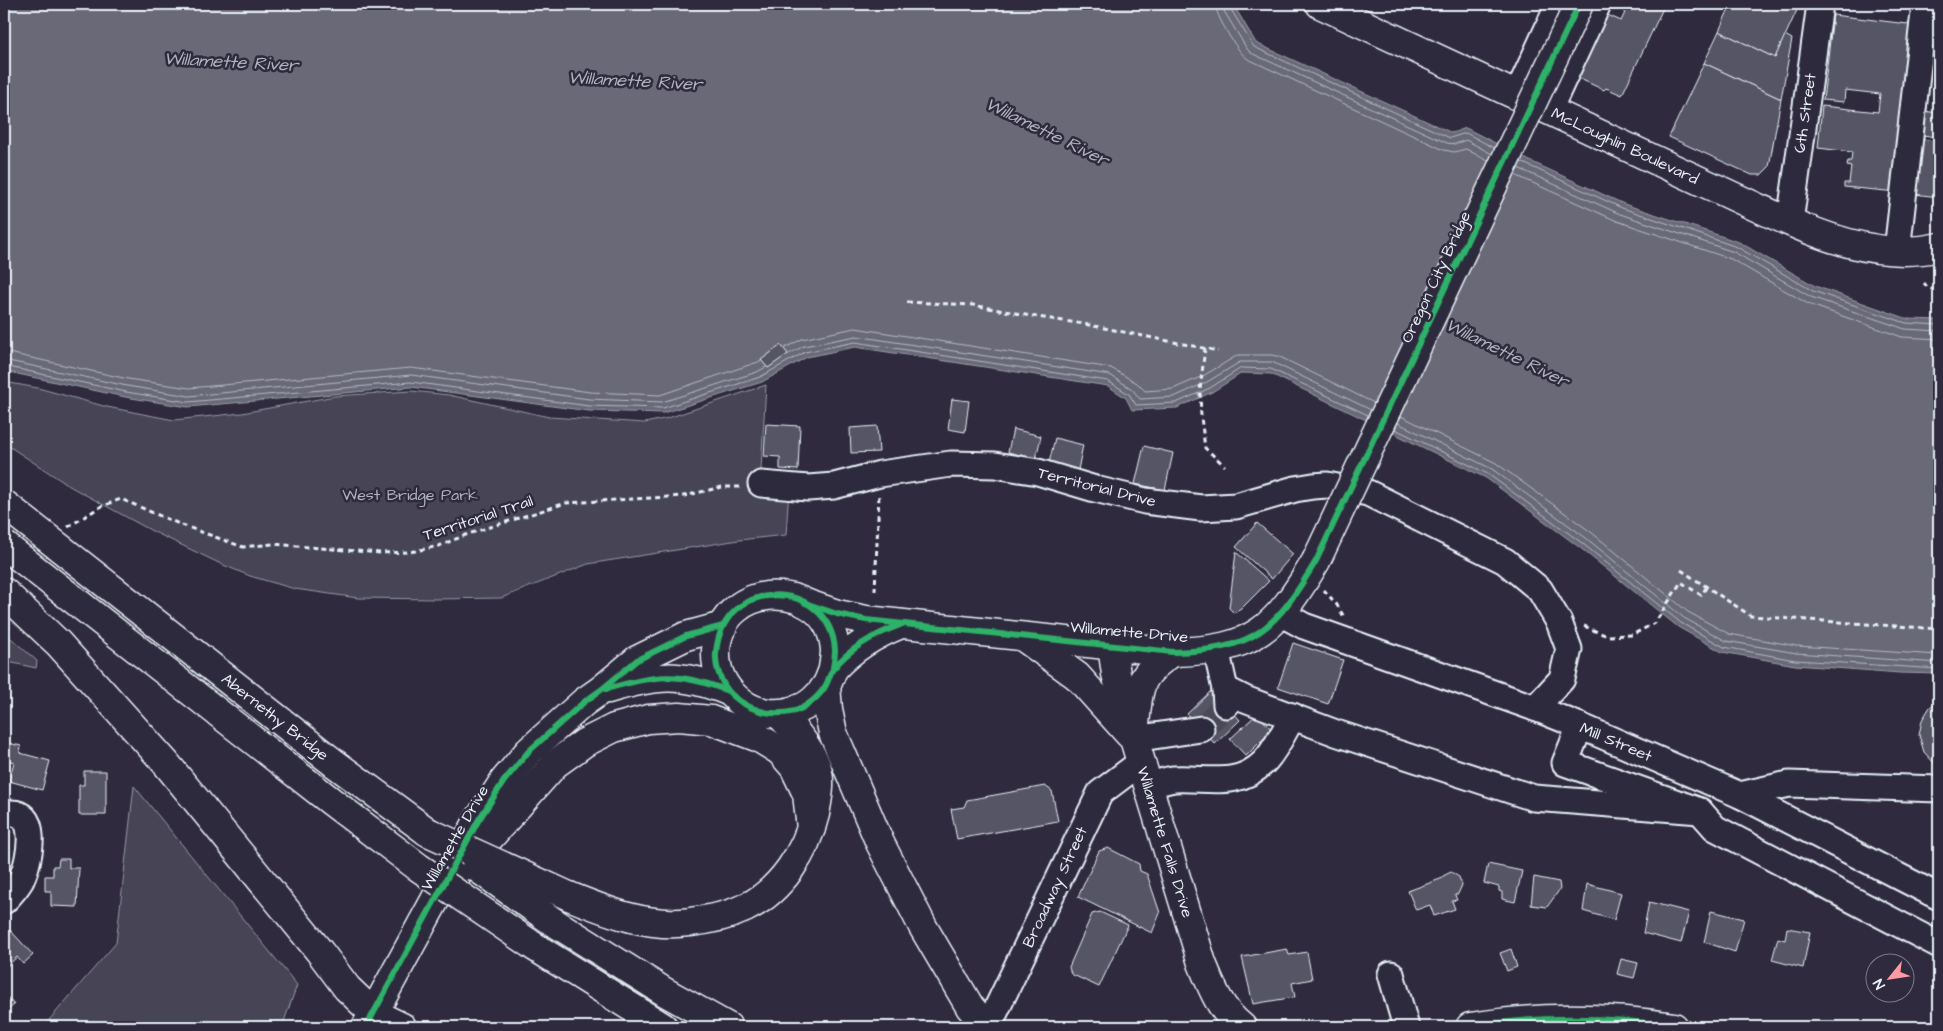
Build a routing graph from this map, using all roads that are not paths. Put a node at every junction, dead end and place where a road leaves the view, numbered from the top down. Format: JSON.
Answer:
{"nodes":[{"id":1,"x":1320,"y":4,"type":"edge"},
{"id":2,"x":1559,"y":4,"type":"edge"},
{"id":3,"x":1579,"y":4,"type":"edge"},
{"id":4,"x":1598,"y":4,"type":"edge"},
{"id":5,"x":1820,"y":4,"type":"edge"},
{"id":6,"x":1924,"y":4,"type":"edge"},
{"id":7,"x":1517,"y":95,"type":"junction"},
{"id":8,"x":1549,"y":110,"type":"junction"},
{"id":9,"x":1790,"y":222,"type":"junction"},
{"id":10,"x":1939,"y":247,"type":"edge"},
{"id":11,"x":1897,"y":251,"type":"junction"},
{"id":12,"x":761,"y":484,"type":"road end"},
{"id":13,"x":4,"y":504,"type":"edge"},
{"id":14,"x":4,"y":546,"type":"edge"},
{"id":15,"x":1316,"y":561,"type":"joint"},
{"id":16,"x":4,"y":592,"type":"edge"},
{"id":17,"x":805,"y":603,"type":"junction"},
{"id":18,"x":1282,"y":614,"type":"junction"},
{"id":19,"x":902,"y":624,"type":"junction"},
{"id":20,"x":723,"y":626,"type":"junction"},
{"id":21,"x":1023,"y":637,"type":"junction"},
{"id":22,"x":1112,"y":646,"type":"junction"},
{"id":23,"x":1216,"y":649,"type":"junction"},
{"id":24,"x":1173,"y":652,"type":"junction"},
{"id":25,"x":830,"y":677,"type":"junction"},
{"id":26,"x":601,"y":690,"type":"junction"},
{"id":27,"x":728,"y":691,"type":"junction"},
{"id":28,"x":1535,"y":708,"type":"junction"},
{"id":29,"x":779,"y":714,"type":"junction"},
{"id":30,"x":1293,"y":716,"type":"junction"},
{"id":31,"x":1580,"y":726,"type":"junction"},
{"id":32,"x":1201,"y":729,"type":"tunnel mouth"},
{"id":33,"x":1141,"y":762,"type":"junction"},
{"id":34,"x":1713,"y":783,"type":"junction"},
{"id":35,"x":1939,"y":789,"type":"edge"},
{"id":36,"x":1740,"y":795,"type":"junction"},
{"id":37,"x":1700,"y":811,"type":"junction"},
{"id":38,"x":4,"y":814,"type":"edge"},
{"id":39,"x":811,"y":828,"type":"junction"},
{"id":40,"x":428,"y":832,"type":"junction"},
{"id":41,"x":436,"y":897,"type":"junction"},
{"id":42,"x":1939,"y":897,"type":"edge"},
{"id":43,"x":4,"y":901,"type":"edge"},
{"id":44,"x":1939,"y":945,"type":"edge"},
{"id":45,"x":1391,"y":974,"type":"dead end"},
{"id":46,"x":369,"y":1020,"type":"edge"},
{"id":47,"x":402,"y":1027,"type":"edge"},
{"id":48,"x":663,"y":1027,"type":"edge"},
{"id":49,"x":728,"y":1027,"type":"edge"},
{"id":50,"x":987,"y":1027,"type":"edge"},
{"id":51,"x":1242,"y":1027,"type":"edge"},
{"id":52,"x":1406,"y":1027,"type":"edge"},
{"id":53,"x":1470,"y":1027,"type":"edge"},
{"id":54,"x":1674,"y":1027,"type":"edge"}],
"edges":[{"from":1,"to":7,"type":"main road","name":"McLoughlin Boulevard"},
{"from":2,"to":7,"type":"street"},
{"from":3,"to":15,"type":"main road","name":"Oregon City Bridge","bridge":true},
{"from":4,"to":8,"type":"street"},
{"from":5,"to":9,"type":"street","name":"6th Street"},
{"from":6,"to":11,"type":"street"},
{"from":7,"to":8,"type":"main road","name":"McLoughlin Boulevard"},
{"from":8,"to":9,"type":"main road","name":"McLoughlin Boulevard"},
{"from":9,"to":11,"type":"main road","name":"McLoughlin Boulevard"},
{"from":10,"to":11,"type":"main road","name":"McLoughlin Boulevard"},
{"from":12,"to":28,"type":"street","name":"Territorial Drive"},
{"from":13,"to":40,"type":"main road","name":"Abernethy Bridge","bridge":true},
{"from":14,"to":48,"type":"main road","name":"Abernethy Bridge","bridge":true},
{"from":15,"to":18,"type":"main road","name":"Willamette Drive"},
{"from":16,"to":46,"type":"main road"},
{"from":17,"to":19,"type":"main road","name":"Willamette Drive"},
{"from":17,"to":20,"type":"main road"},
{"from":17,"to":25,"type":"main road"},
{"from":18,"to":23,"type":"main road","name":"Willamette Drive"},
{"from":18,"to":28,"type":"street","name":"Mill Street"},
{"from":19,"to":21,"type":"main road","name":"Willamette Drive"},
{"from":19,"to":25,"type":"main road"},
{"from":20,"to":26,"type":"main road","name":"Willamette Drive"},
{"from":20,"to":27,"type":"main road"},
{"from":21,"to":22,"type":"main road","name":"Willamette Drive"},
{"from":21,"to":33,"type":"main road"},
{"from":22,"to":24,"type":"main road","name":"Willamette Drive"},
{"from":22,"to":33,"type":"main road","name":"Willamette Falls Drive"},
{"from":23,"to":24,"type":"main road","name":"Willamette Drive"},
{"from":23,"to":30,"type":"street"},
{"from":24,"to":33,"type":"main road"},
{"from":25,"to":29,"type":"main road"},
{"from":25,"to":50,"type":"main road"},
{"from":26,"to":27,"type":"main road","name":"Willamette Drive"},
{"from":26,"to":41,"type":"main road","name":"Willamette Drive"},
{"from":27,"to":29,"type":"main road"},
{"from":28,"to":31,"type":"street","name":"Mill Street"},
{"from":29,"to":39,"type":"main road"},
{"from":30,"to":33,"type":"street"},
{"from":30,"to":37,"type":"street"},
{"from":31,"to":34,"type":"street","name":"Mill Street"},
{"from":31,"to":37,"type":"street"},
{"from":32,"to":33,"type":"street"},
{"from":33,"to":50,"type":"street","name":"Broadway Street"},
{"from":33,"to":51,"type":"main road","name":"Willamette Falls Drive"},
{"from":34,"to":36,"type":"street","name":"Mill Street"},
{"from":34,"to":37,"type":"street"},
{"from":35,"to":36,"type":"street"},
{"from":36,"to":42,"type":"street","name":"Mill Street"},
{"from":37,"to":44,"type":"street"},
{"from":38,"to":43,"type":"street"},
{"from":39,"to":40,"type":"main road","bridge":true},
{"from":39,"to":41,"type":"main road"},
{"from":40,"to":49,"type":"main road","name":"Abernethy Bridge","bridge":true},
{"from":41,"to":46,"type":"main road","name":"Willamette Drive"},
{"from":45,"to":52,"type":"street"},
{"from":46,"to":47,"type":"main road"},
{"from":53,"to":54,"type":"main road"}]}
